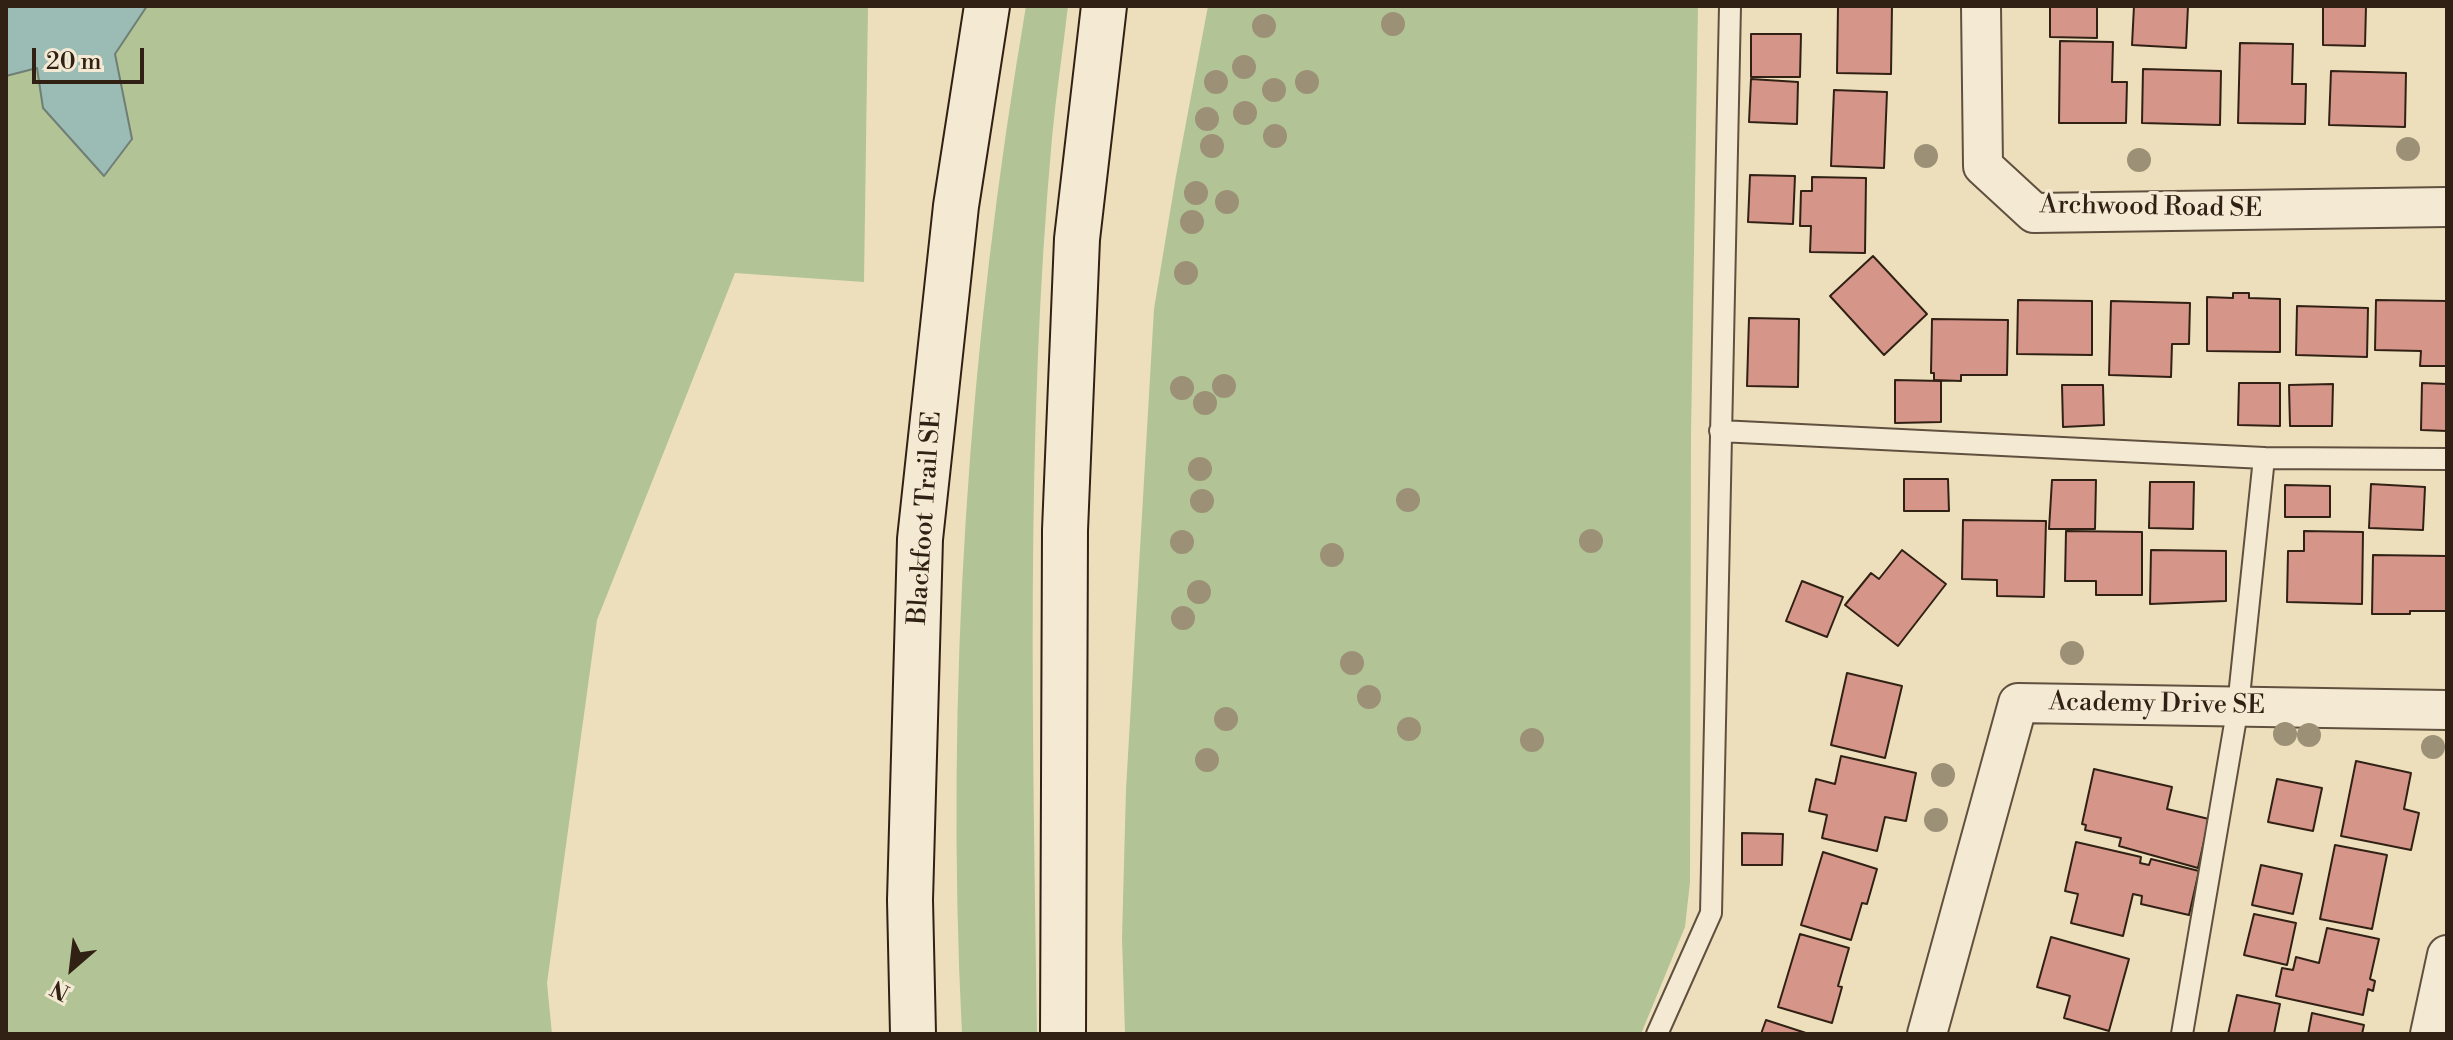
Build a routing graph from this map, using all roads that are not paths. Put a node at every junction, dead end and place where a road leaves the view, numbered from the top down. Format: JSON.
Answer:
{"nodes":[{"id":1,"x":987,"y":6,"type":"edge"},
{"id":2,"x":1104,"y":6,"type":"edge"},
{"id":3,"x":1730,"y":6,"type":"edge"},
{"id":4,"x":1981,"y":6,"type":"edge"},
{"id":5,"x":2447,"y":207,"type":"edge"},
{"id":6,"x":1720,"y":431,"type":"junction"},
{"id":7,"x":2264,"y":458,"type":"junction"},
{"id":8,"x":2447,"y":459,"type":"edge"},
{"id":9,"x":2238,"y":706,"type":"junction"},
{"id":10,"x":2447,"y":710,"type":"edge"},
{"id":11,"x":2447,"y":955,"type":"edge"},
{"id":12,"x":913,"y":1034,"type":"edge"},
{"id":13,"x":1063,"y":1034,"type":"edge"},
{"id":14,"x":1657,"y":1034,"type":"edge"},
{"id":15,"x":1927,"y":1034,"type":"edge"},
{"id":16,"x":2182,"y":1034,"type":"edge"},
{"id":17,"x":2430,"y":1034,"type":"edge"}],
"edges":[{"from":1,"to":12,"type":"main road","name":"Blackfoot Trail SE"},
{"from":2,"to":13,"type":"main road"},
{"from":3,"to":6,"type":"lane"},
{"from":4,"to":5,"type":"street","name":"Archwood Road SE"},
{"from":6,"to":7,"type":"lane"},
{"from":6,"to":14,"type":"lane"},
{"from":7,"to":8,"type":"lane"},
{"from":7,"to":9,"type":"lane"},
{"from":9,"to":10,"type":"street","name":"Academy Drive SE"},
{"from":9,"to":15,"type":"street","name":"Academy Drive SE"},
{"from":9,"to":16,"type":"lane"},
{"from":11,"to":17,"type":"street"}]}
